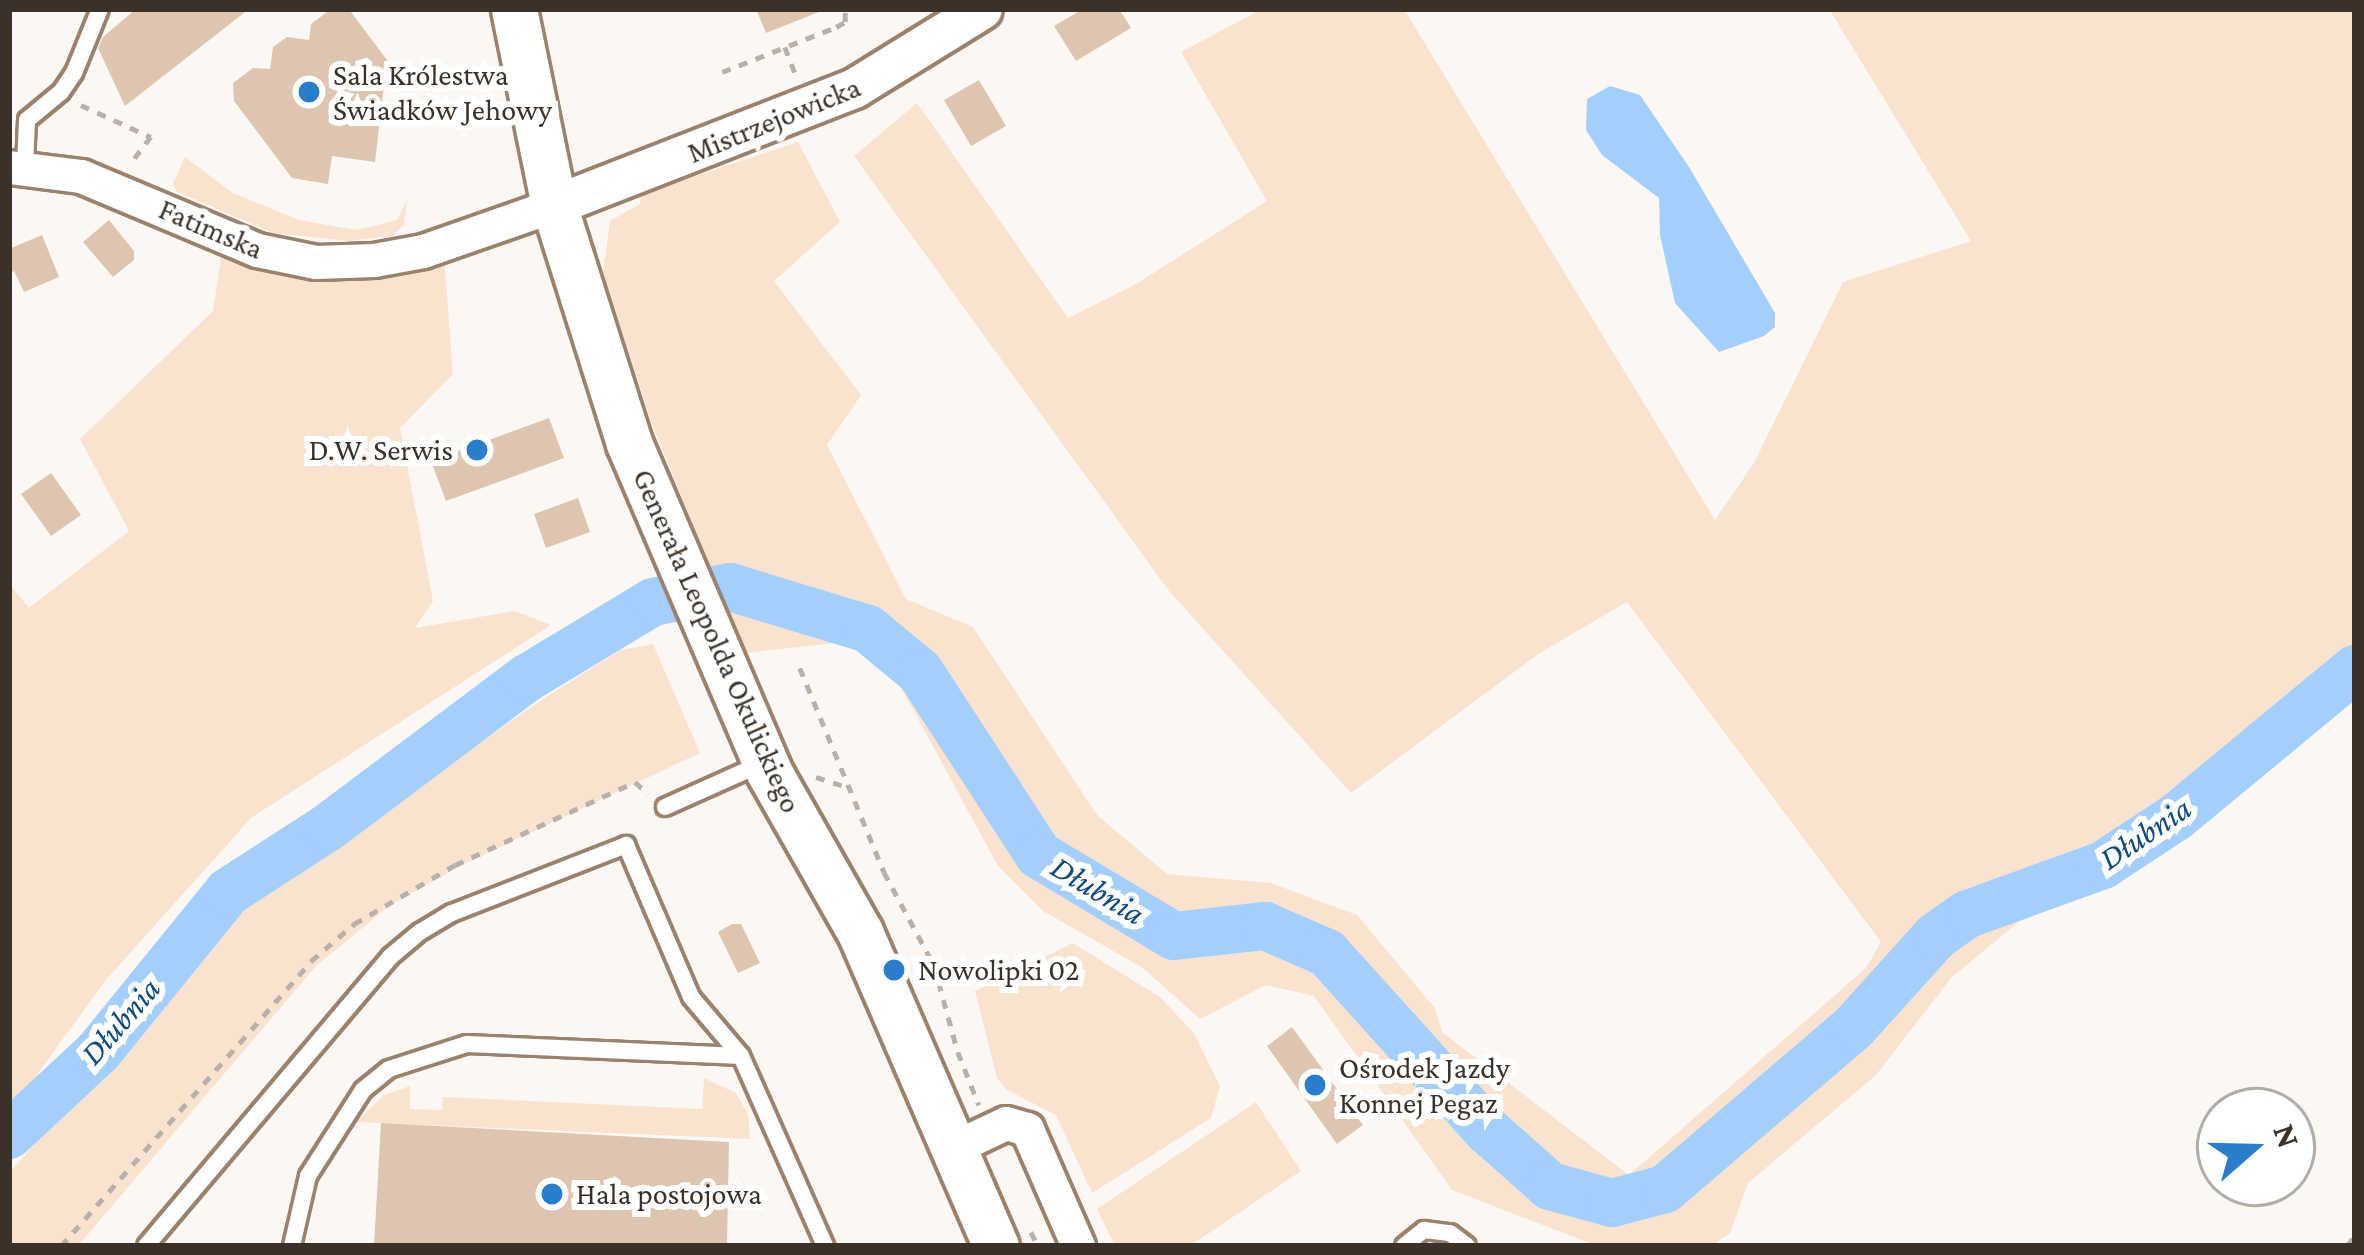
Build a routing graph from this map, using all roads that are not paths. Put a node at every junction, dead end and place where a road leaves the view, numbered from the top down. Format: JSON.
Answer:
{"nodes":[{"id":1,"x":100,"y":9,"type":"edge"},
{"id":2,"x":514,"y":9,"type":"edge"},
{"id":3,"x":958,"y":17,"type":"edge"},
{"id":4,"x":17,"y":167,"type":"edge"},
{"id":5,"x":554,"y":206,"type":"junction"},
{"id":6,"x":765,"y":762,"type":"junction"},
{"id":7,"x":665,"y":807,"type":"dead end"},
{"id":8,"x":741,"y":1056,"type":"junction"},
{"id":9,"x":970,"y":1131,"type":"junction"},
{"id":10,"x":146,"y":1246,"type":"edge"},
{"id":11,"x":292,"y":1246,"type":"edge"},
{"id":12,"x":825,"y":1246,"type":"edge"},
{"id":13,"x":996,"y":1246,"type":"edge"},
{"id":14,"x":1078,"y":1246,"type":"edge"},
{"id":15,"x":1404,"y":1246,"type":"edge"},
{"id":16,"x":1468,"y":1246,"type":"edge"}],
"edges":[{"from":1,"to":4,"type":"lane"},
{"from":2,"to":5,"type":"main road","name":"Generała Leopolda Okulickiego"},
{"from":3,"to":5,"type":"street","name":"Mistrzejowicka"},
{"from":4,"to":5,"type":"street","name":"Fatimska"},
{"from":5,"to":6,"type":"main road","name":"Generała Leopolda Okulickiego"},
{"from":6,"to":7,"type":"lane"},
{"from":6,"to":9,"type":"main road","name":"Generała Leopolda Okulickiego"},
{"from":8,"to":10,"type":"lane"},
{"from":8,"to":11,"type":"lane"},
{"from":8,"to":12,"type":"lane"},
{"from":9,"to":13,"type":"main road","name":"Generała Leopolda Okulickiego"},
{"from":9,"to":14,"type":"street"},
{"from":15,"to":16,"type":"lane"}]}
